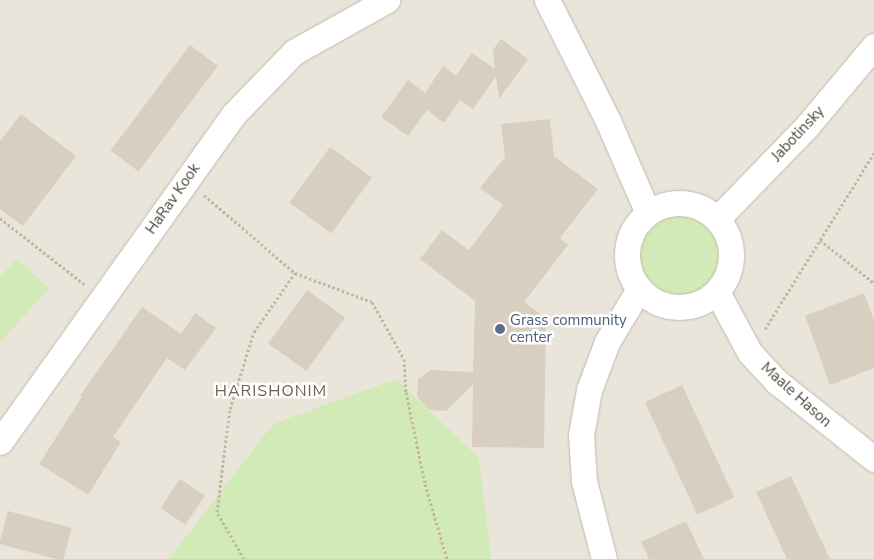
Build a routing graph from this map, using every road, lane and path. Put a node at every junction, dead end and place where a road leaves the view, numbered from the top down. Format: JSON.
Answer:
{"nodes":[{"id":1,"x":386,"y":0,"type":"edge"},
{"id":2,"x":547,"y":0,"type":"edge"},
{"id":3,"x":874,"y":46,"type":"edge"},
{"id":4,"x":874,"y":154,"type":"edge"},
{"id":5,"x":186,"y":180,"type":"junction"},
{"id":6,"x":648,"y":213,"type":"junction"},
{"id":7,"x":0,"y":218,"type":"edge"},
{"id":8,"x":717,"y":219,"type":"junction"},
{"id":9,"x":820,"y":240,"type":"junction"},
{"id":10,"x":295,"y":273,"type":"junction"},
{"id":11,"x":874,"y":283,"type":"edge"},
{"id":12,"x":639,"y":289,"type":"junction"},
{"id":13,"x":717,"y":292,"type":"junction"},
{"id":14,"x":102,"y":298,"type":"junction"},
{"id":15,"x":750,"y":353,"type":"junction"},
{"id":16,"x":0,"y":442,"type":"edge"},
{"id":17,"x":874,"y":459,"type":"edge"},
{"id":18,"x":244,"y":559,"type":"edge"},
{"id":19,"x":447,"y":559,"type":"edge"},
{"id":20,"x":604,"y":559,"type":"edge"}],
"edges":[{"from":1,"to":5,"type":"street","name":"HaRav Kook"},
{"from":2,"to":6,"type":"street"},
{"from":3,"to":8,"type":"street","name":"Jabotinsky"},
{"from":4,"to":9,"type":"path"},
{"from":5,"to":10,"type":"path"},
{"from":5,"to":14,"type":"street","name":"HaRav Kook"},
{"from":6,"to":8,"type":"street"},
{"from":6,"to":12,"type":"street"},
{"from":7,"to":14,"type":"path"},
{"from":8,"to":13,"type":"street"},
{"from":9,"to":11,"type":"path"},
{"from":9,"to":15,"type":"path"},
{"from":10,"to":18,"type":"path"},
{"from":10,"to":19,"type":"path"},
{"from":12,"to":13,"type":"street"},
{"from":12,"to":20,"type":"street"},
{"from":13,"to":15,"type":"street","name":"Maale Hason"},
{"from":14,"to":16,"type":"street","name":"HaRav Kook"},
{"from":15,"to":17,"type":"street","name":"Maale Hason"}]}
